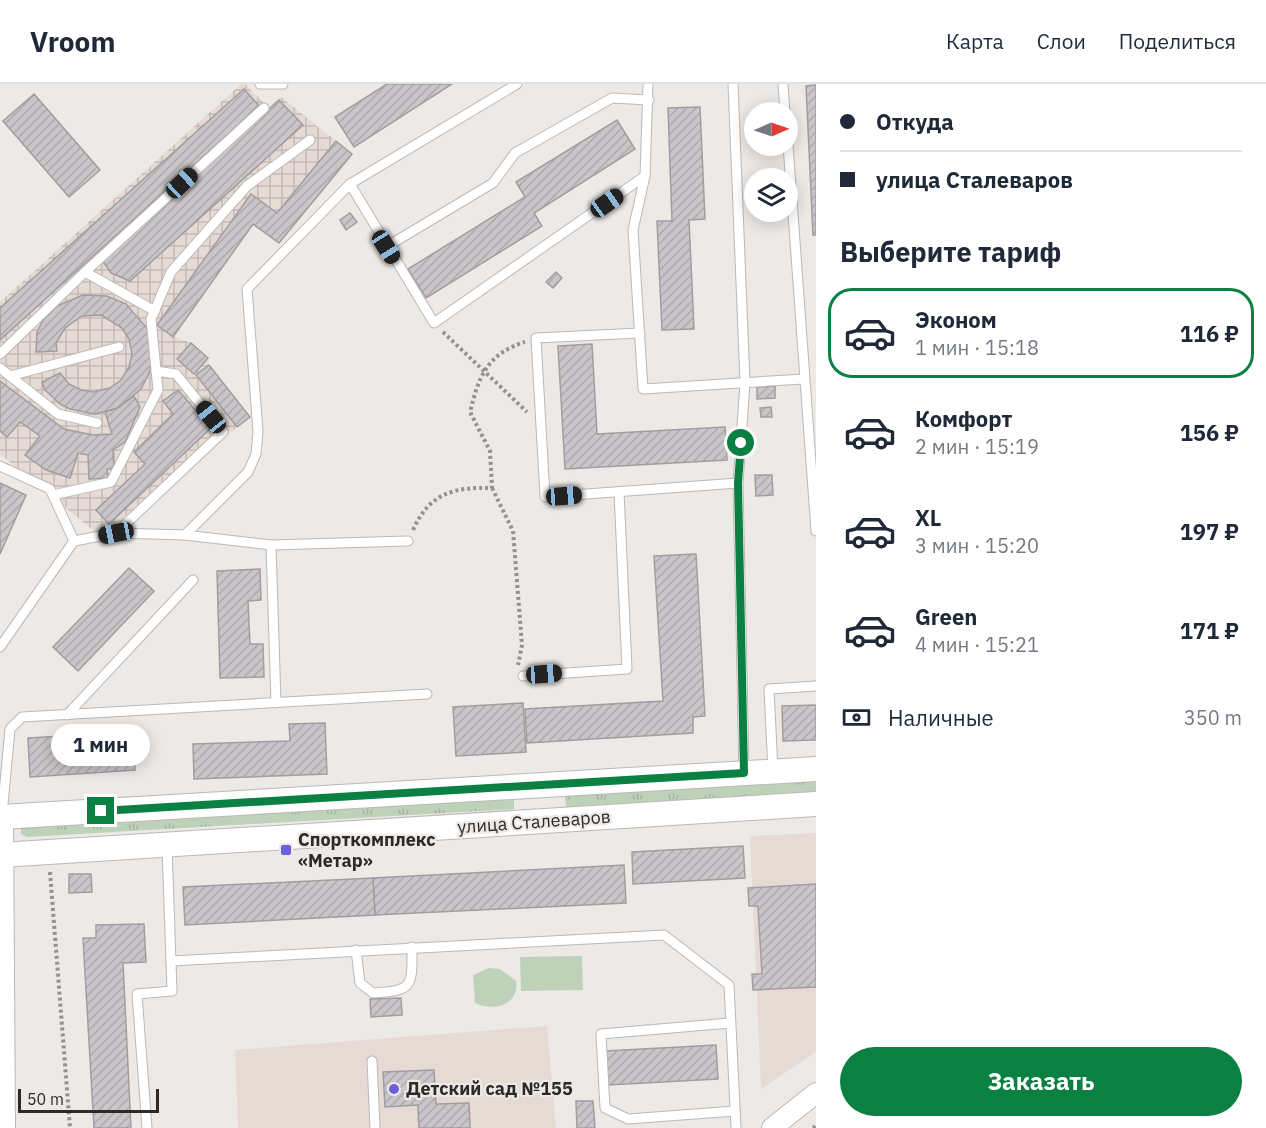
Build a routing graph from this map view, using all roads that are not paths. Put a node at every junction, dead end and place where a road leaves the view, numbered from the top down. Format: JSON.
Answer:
{"nodes":[{"id":1,"x":260,"y":84,"type":"edge"},
{"id":2,"x":283,"y":84,"type":"edge"},
{"id":3,"x":517,"y":84,"type":"edge"},
{"id":4,"x":648,"y":84,"type":"edge"},
{"id":5,"x":733,"y":84,"type":"edge"},
{"id":6,"x":783,"y":84,"type":"edge"},
{"id":7,"x":649,"y":100,"type":"junction"},
{"id":8,"x":784,"y":102,"type":"edge"},
{"id":9,"x":264,"y":108,"type":"dead end"},
{"id":10,"x":310,"y":140,"type":"dead end"},
{"id":11,"x":789,"y":156,"type":"edge"},
{"id":12,"x":645,"y":176,"type":"junction"},
{"id":13,"x":350,"y":184,"type":"junction"},
{"id":14,"x":386,"y":247,"type":"junction"},
{"id":15,"x":85,"y":272,"type":"junction"},
{"id":16,"x":154,"y":310,"type":"junction"},
{"id":17,"x":640,"y":333,"type":"junction"},
{"id":18,"x":118,"y":346,"type":"dead end"},
{"id":19,"x":0,"y":354,"type":"edge"},
{"id":20,"x":0,"y":368,"type":"edge"},
{"id":21,"x":156,"y":371,"type":"junction"},
{"id":22,"x":10,"y":376,"type":"junction"},
{"id":23,"x":804,"y":379,"type":"junction"},
{"id":24,"x":745,"y":382,"type":"junction"},
{"id":25,"x":811,"y":391,"type":"edge"},
{"id":26,"x":97,"y":423,"type":"dead end"},
{"id":27,"x":0,"y":466,"type":"edge"},
{"id":28,"x":738,"y":483,"type":"junction"},
{"id":29,"x":619,"y":492,"type":"junction"},
{"id":30,"x":53,"y":495,"type":"junction"},
{"id":31,"x":816,"y":531,"type":"edge"},
{"id":32,"x":116,"y":533,"type":"junction"},
{"id":33,"x":185,"y":535,"type":"junction"},
{"id":34,"x":74,"y":541,"type":"junction"},
{"id":35,"x":408,"y":541,"type":"road end"},
{"id":36,"x":271,"y":545,"type":"junction"},
{"id":37,"x":193,"y":580,"type":"dead end"},
{"id":38,"x":0,"y":647,"type":"edge"},
{"id":39,"x":523,"y":676,"type":"road end"},
{"id":40,"x":816,"y":686,"type":"edge"},
{"id":41,"x":427,"y":694,"type":"dead end"},
{"id":42,"x":276,"y":704,"type":"junction"},
{"id":43,"x":67,"y":715,"type":"junction"},
{"id":44,"x":816,"y":769,"type":"edge"},
{"id":45,"x":773,"y":771,"type":"junction"},
{"id":46,"x":744,"y":773,"type":"junction"},
{"id":47,"x":542,"y":785,"type":"junction"},
{"id":48,"x":816,"y":804,"type":"edge"},
{"id":49,"x":1,"y":817,"type":"edge"},
{"id":50,"x":543,"y":821,"type":"junction"},
{"id":51,"x":166,"y":844,"type":"junction"},
{"id":52,"x":1,"y":855,"type":"edge"},
{"id":53,"x":412,"y":947,"type":"junction"},
{"id":54,"x":356,"y":950,"type":"junction"},
{"id":55,"x":171,"y":961,"type":"junction"},
{"id":56,"x":730,"y":1023,"type":"junction"},
{"id":57,"x":372,"y":1061,"type":"dead end"},
{"id":58,"x":816,"y":1093,"type":"edge"},
{"id":59,"x":735,"y":1111,"type":"junction"},
{"id":60,"x":3,"y":1128,"type":"edge"},
{"id":61,"x":147,"y":1128,"type":"edge"},
{"id":62,"x":375,"y":1128,"type":"edge"},
{"id":63,"x":736,"y":1128,"type":"edge"},
{"id":64,"x":772,"y":1128,"type":"edge"}],
"edges":[{"from":1,"to":2,"type":"lane"},
{"from":3,"to":13,"type":"lane"},
{"from":4,"to":7,"type":"lane"},
{"from":5,"to":24,"type":"lane"},
{"from":6,"to":8,"type":"lane"},
{"from":7,"to":12,"type":"lane"},
{"from":7,"to":14,"type":"lane"},
{"from":9,"to":15,"type":"lane"},
{"from":10,"to":16,"type":"lane"},
{"from":11,"to":23,"type":"lane"},
{"from":12,"to":14,"type":"lane"},
{"from":12,"to":17,"type":"lane"},
{"from":13,"to":14,"type":"lane"},
{"from":13,"to":33,"type":"lane"},
{"from":15,"to":16,"type":"lane"},
{"from":15,"to":19,"type":"lane"},
{"from":16,"to":21,"type":"lane"},
{"from":17,"to":24,"type":"lane"},
{"from":17,"to":29,"type":"lane"},
{"from":18,"to":22,"type":"lane"},
{"from":20,"to":22,"type":"lane"},
{"from":21,"to":30,"type":"lane"},
{"from":21,"to":32,"type":"lane"},
{"from":22,"to":26,"type":"lane"},
{"from":23,"to":24,"type":"lane"},
{"from":23,"to":25,"type":"lane"},
{"from":24,"to":28,"type":"lane"},
{"from":25,"to":31,"type":"lane"},
{"from":27,"to":30,"type":"lane"},
{"from":28,"to":29,"type":"lane"},
{"from":28,"to":46,"type":"lane"},
{"from":29,"to":39,"type":"lane"},
{"from":30,"to":34,"type":"lane"},
{"from":32,"to":33,"type":"lane"},
{"from":32,"to":34,"type":"lane"},
{"from":33,"to":36,"type":"lane"},
{"from":34,"to":38,"type":"lane"},
{"from":35,"to":36,"type":"lane"},
{"from":36,"to":42,"type":"lane"},
{"from":37,"to":43,"type":"lane"},
{"from":40,"to":45,"type":"lane"},
{"from":41,"to":42,"type":"lane"},
{"from":42,"to":43,"type":"lane"},
{"from":43,"to":49,"type":"lane"},
{"from":44,"to":45,"type":"street","name":"улица Сталеваров"},
{"from":45,"to":46,"type":"street","name":"улица Сталеваров"},
{"from":46,"to":47,"type":"street","name":"улица Сталеваров"},
{"from":47,"to":49,"type":"street","name":"улица Сталеваров"},
{"from":47,"to":50,"type":"street"},
{"from":48,"to":50,"type":"street","name":"улица Сталеваров"},
{"from":49,"to":52,"type":"street"},
{"from":50,"to":51,"type":"street","name":"улица Сталеваров"},
{"from":51,"to":52,"type":"street","name":"улица Сталеваров"},
{"from":51,"to":55,"type":"lane"},
{"from":52,"to":60,"type":"street"},
{"from":53,"to":54,"type":"lane"},
{"from":53,"to":54,"type":"lane"},
{"from":53,"to":56,"type":"lane"},
{"from":54,"to":55,"type":"lane"},
{"from":55,"to":61,"type":"lane"},
{"from":56,"to":59,"type":"lane"},
{"from":56,"to":59,"type":"lane"},
{"from":57,"to":62,"type":"lane"},
{"from":58,"to":64,"type":"street"},
{"from":59,"to":63,"type":"lane"}]}
